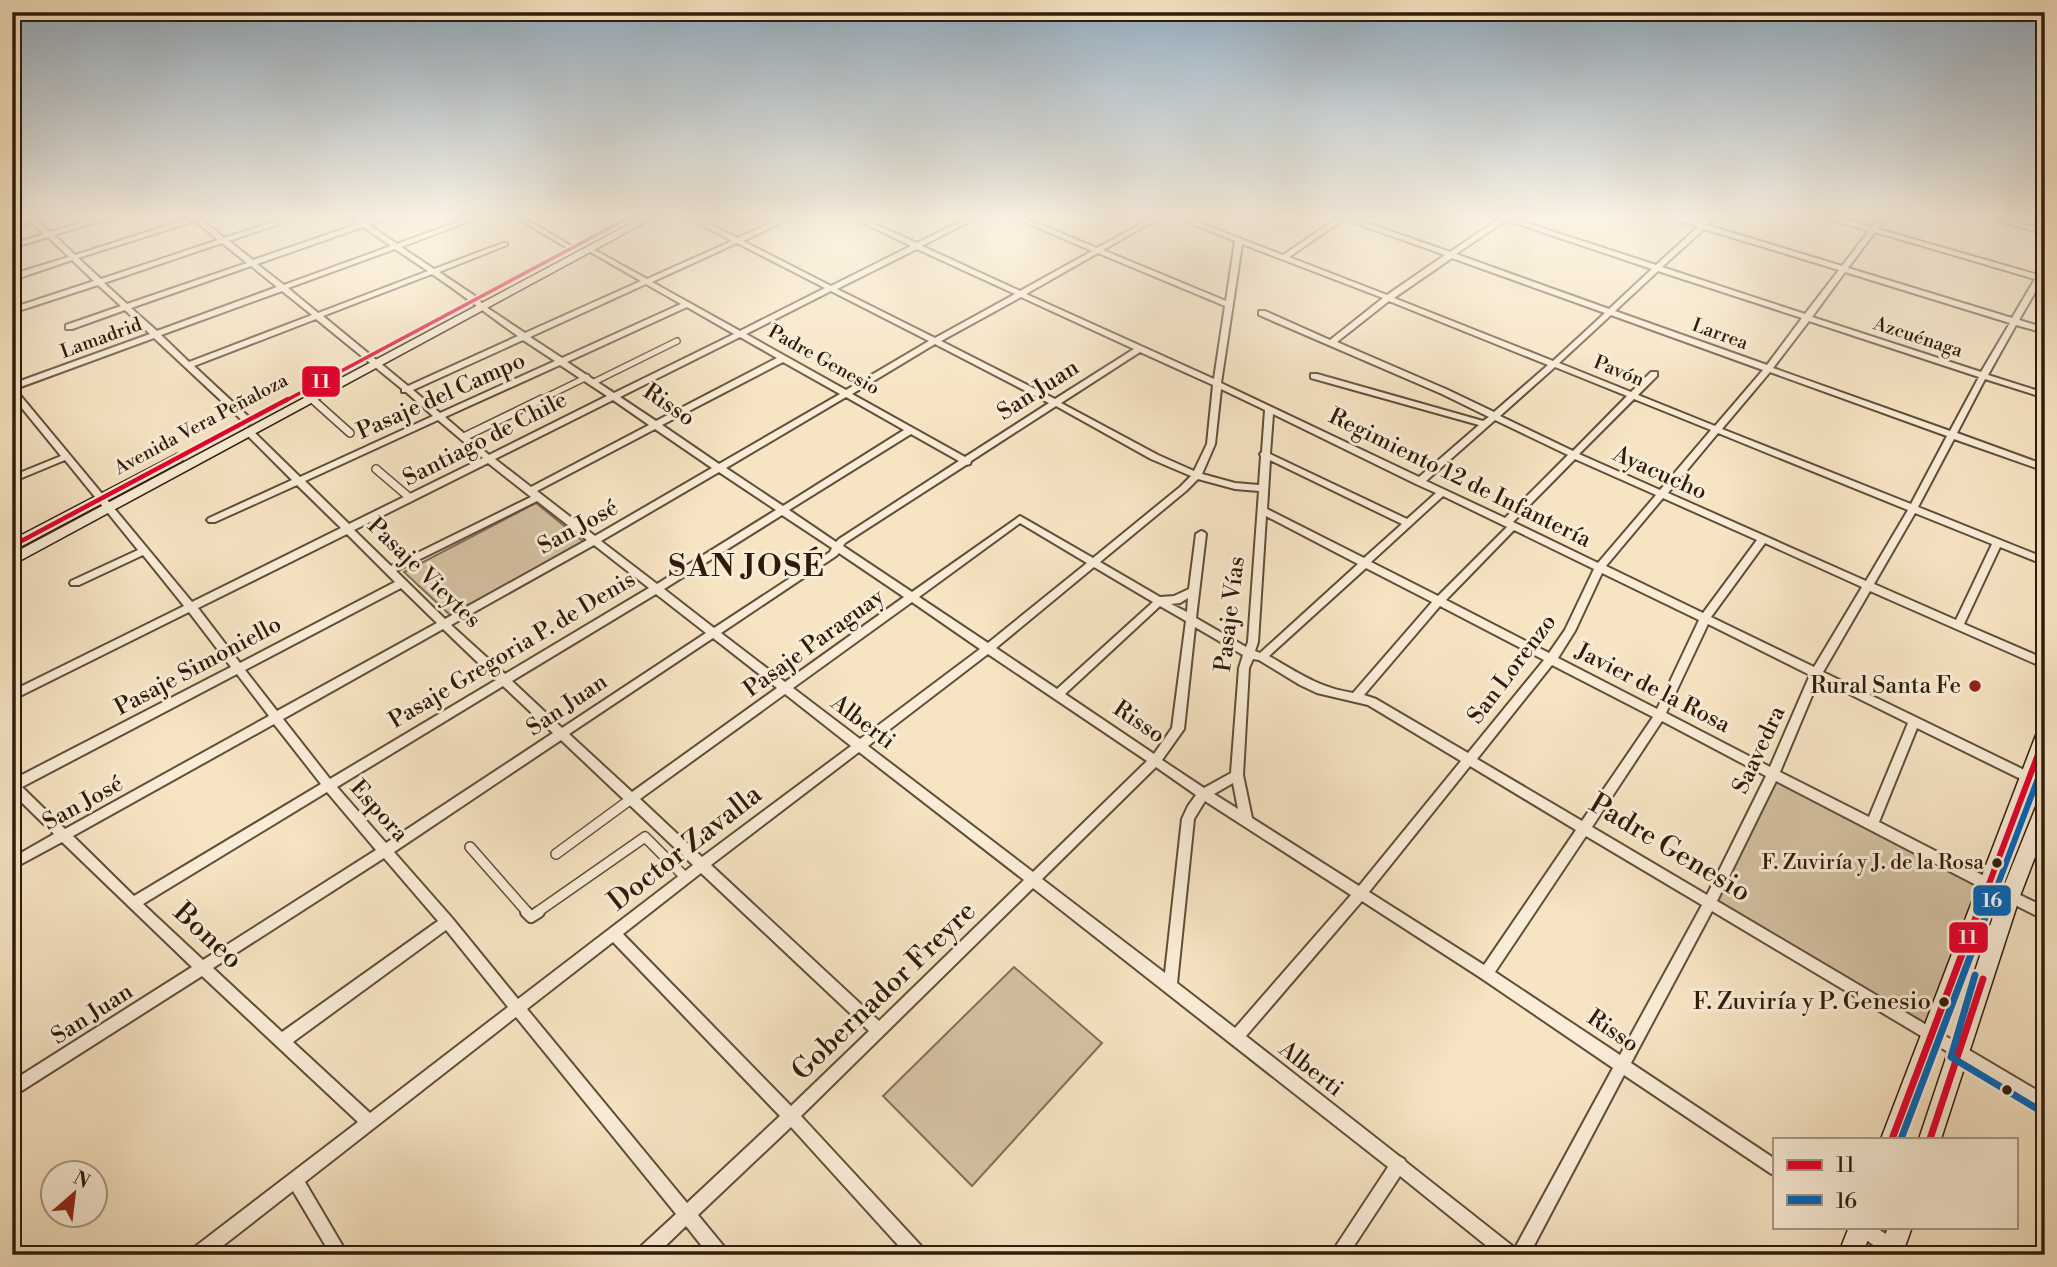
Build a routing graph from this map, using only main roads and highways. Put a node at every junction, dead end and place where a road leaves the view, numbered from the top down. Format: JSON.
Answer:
{"nodes":[{"id":1,"x":523,"y":276,"type":"edge"},
{"id":2,"x":533,"y":276,"type":"edge"},
{"id":3,"x":478,"y":303,"type":"junction"},
{"id":4,"x":371,"y":360,"type":"junction"},
{"id":5,"x":248,"y":426,"type":"junction"},
{"id":6,"x":106,"y":502,"type":"junction"},
{"id":7,"x":12,"y":545,"type":"edge"},
{"id":8,"x":12,"y":560,"type":"edge"},
{"id":9,"x":2045,"y":735,"type":"edge"},
{"id":10,"x":2045,"y":807,"type":"edge"},
{"id":11,"x":1892,"y":1138,"type":"edge"},
{"id":12,"x":1930,"y":1138,"type":"edge"},
{"id":13,"x":1861,"y":1228,"type":"edge"},
{"id":14,"x":1850,"y":1255,"type":"edge"}],
"edges":[{"from":1,"to":3,"type":"main road","name":"Avenida Vera Peñaloza"},
{"from":2,"to":3,"type":"main road","name":"Avenida Vera Peñaloza"},
{"from":3,"to":4,"type":"main road","name":"Avenida Vera Peñaloza"},
{"from":4,"to":5,"type":"main road","name":"Avenida Vera Peñaloza"},
{"from":4,"to":5,"type":"main road","name":"Avenida Vera Peñaloza"},
{"from":5,"to":6,"type":"main road","name":"Avenida Vera Peñaloza"},
{"from":6,"to":7,"type":"main road","name":"Avenida Vera Peñaloza"},
{"from":6,"to":8,"type":"main road","name":"Avenida Vera Peñaloza"},
{"from":9,"to":11,"type":"main road"},
{"from":10,"to":12,"type":"main road"},
{"from":13,"to":14,"type":"main road"}]}
